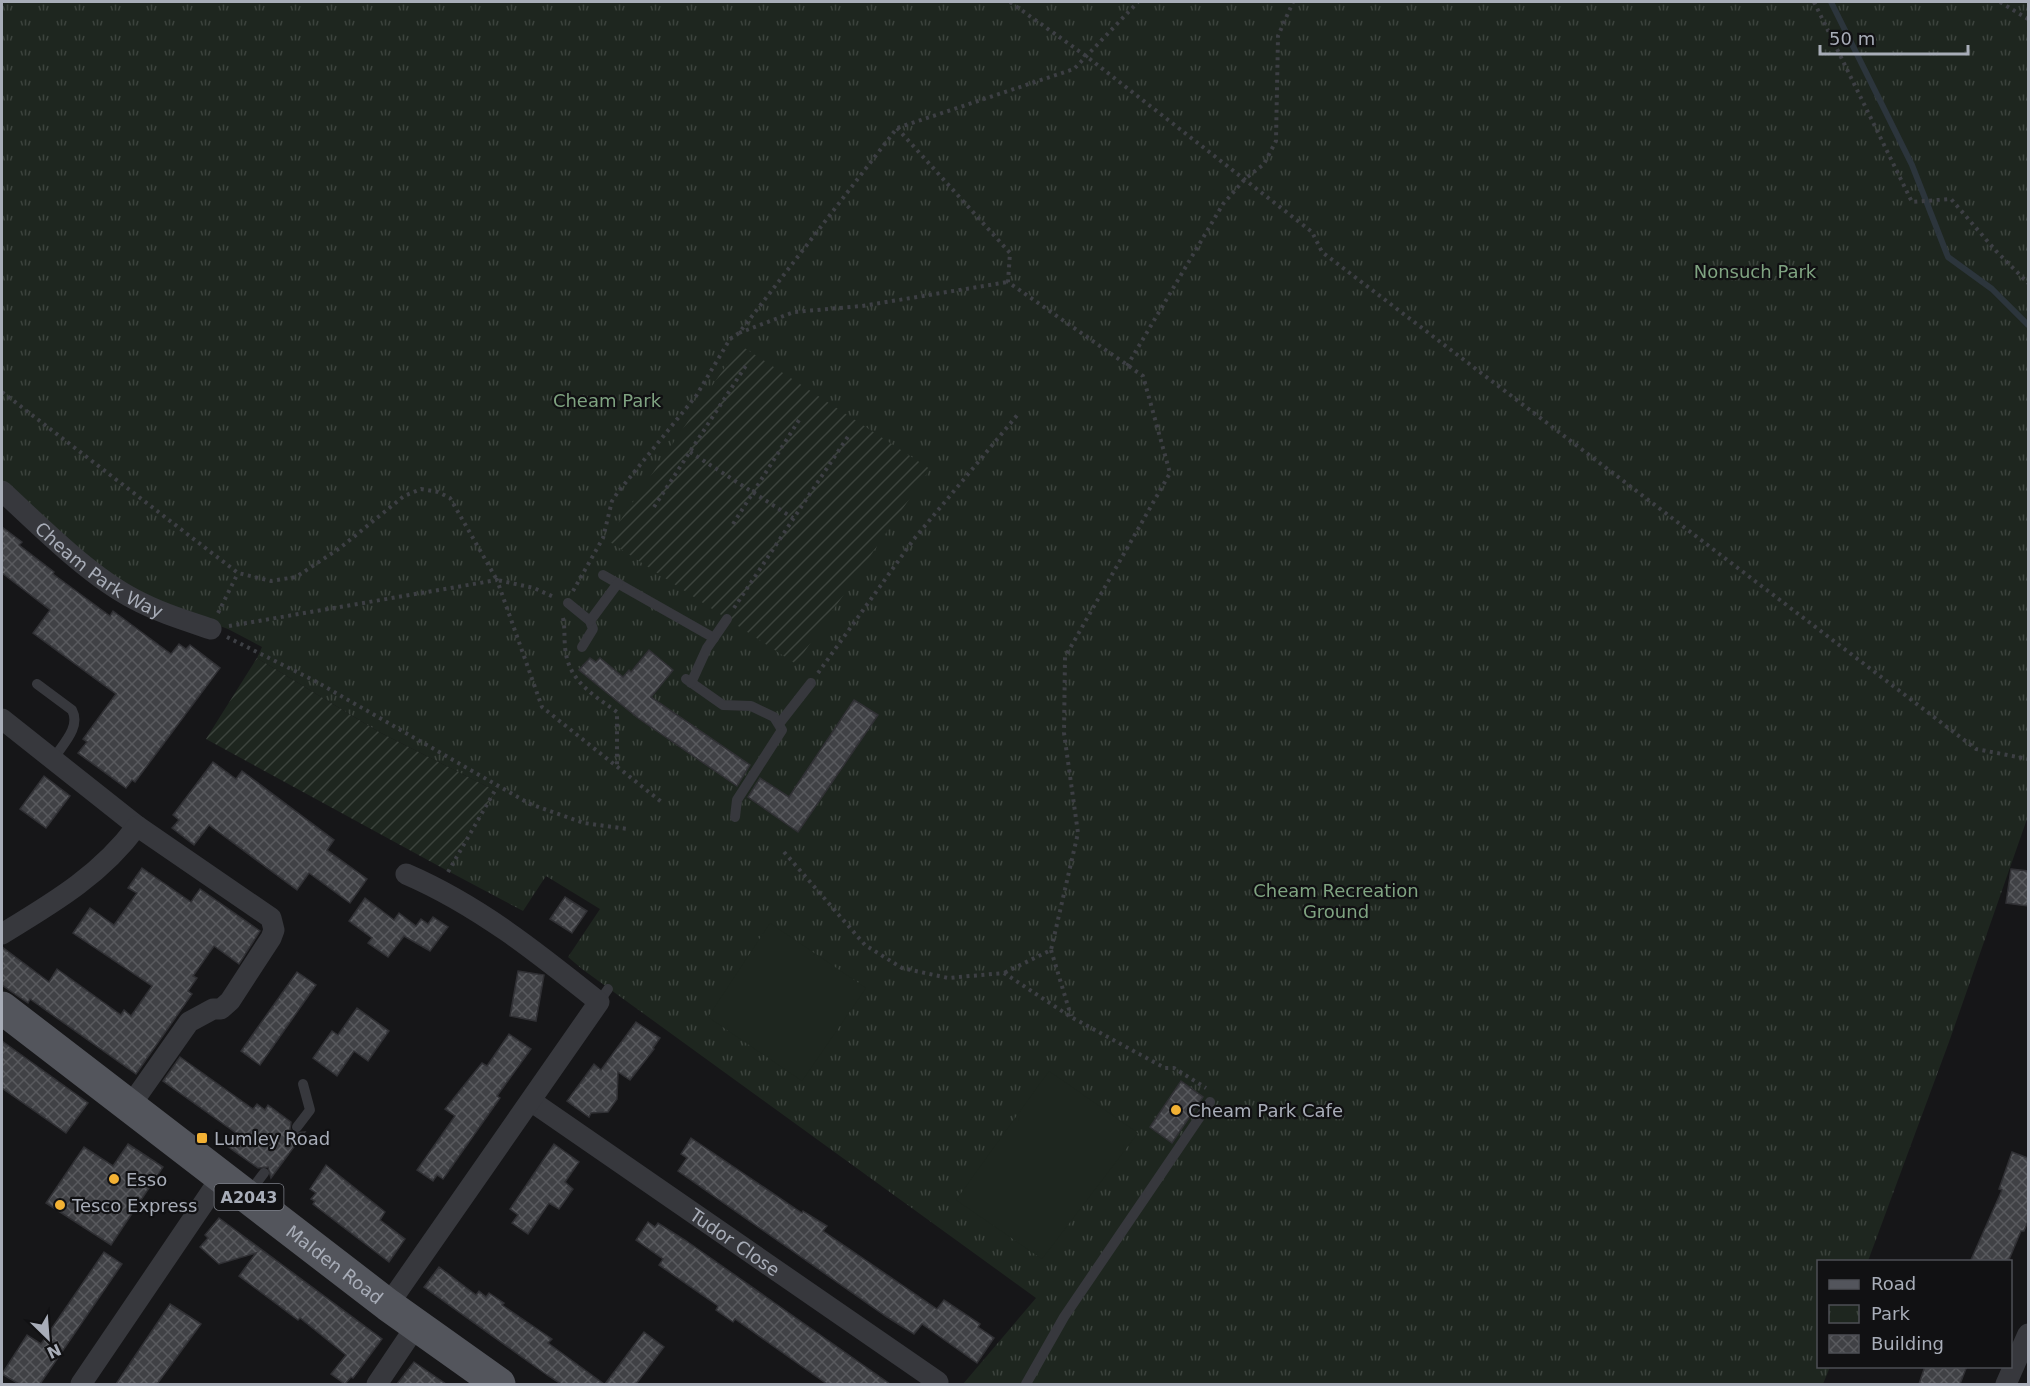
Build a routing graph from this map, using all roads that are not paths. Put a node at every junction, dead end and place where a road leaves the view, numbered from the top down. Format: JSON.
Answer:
{"nodes":[{"id":1,"x":2,"y":492,"type":"edge"},
{"id":2,"x":603,"y":574,"type":"dead end"},
{"id":3,"x":618,"y":583,"type":"junction"},
{"id":4,"x":568,"y":603,"type":"road end"},
{"id":5,"x":727,"y":619,"type":"road end"},
{"id":6,"x":590,"y":621,"type":"junction"},
{"id":7,"x":211,"y":629,"type":"road end"},
{"id":8,"x":714,"y":638,"type":"junction"},
{"id":9,"x":582,"y":647,"type":"dead end"},
{"id":10,"x":811,"y":683,"type":"road end"},
{"id":11,"x":37,"y":684,"type":"dead end"},
{"id":12,"x":2,"y":719,"type":"edge"},
{"id":13,"x":779,"y":724,"type":"junction"},
{"id":14,"x":54,"y":758,"type":"junction"},
{"id":15,"x":735,"y":817,"type":"dead end"},
{"id":16,"x":137,"y":825,"type":"junction"},
{"id":17,"x":406,"y":874,"type":"dead end"},
{"id":18,"x":2,"y":934,"type":"edge"},
{"id":19,"x":2,"y":1008,"type":"edge"},
{"id":20,"x":303,"y":1084,"type":"dead end"},
{"id":21,"x":531,"y":1101,"type":"junction"},
{"id":22,"x":1210,"y":1102,"type":"road end"},
{"id":23,"x":130,"y":1106,"type":"junction"},
{"id":24,"x":297,"y":1127,"type":"dead end"},
{"id":25,"x":244,"y":1182,"type":"junction"},
{"id":26,"x":388,"y":1305,"type":"junction"},
{"id":27,"x":416,"y":1326,"type":"junction"},
{"id":28,"x":2028,"y":1334,"type":"edge"},
{"id":29,"x":938,"y":1382,"type":"dead end"},
{"id":30,"x":81,"y":1384,"type":"edge"},
{"id":31,"x":377,"y":1384,"type":"edge"},
{"id":32,"x":498,"y":1384,"type":"edge"},
{"id":33,"x":1026,"y":1384,"type":"edge"},
{"id":34,"x":2006,"y":1384,"type":"edge"}],
"edges":[{"from":1,"to":7,"type":"street","name":"Cheam Park Way"},
{"from":2,"to":3,"type":"lane"},
{"from":3,"to":6,"type":"lane"},
{"from":3,"to":8,"type":"lane"},
{"from":4,"to":6,"type":"lane"},
{"from":5,"to":8,"type":"lane"},
{"from":6,"to":9,"type":"lane"},
{"from":8,"to":13,"type":"lane"},
{"from":10,"to":13,"type":"lane"},
{"from":11,"to":14,"type":"lane"},
{"from":12,"to":14,"type":"street"},
{"from":13,"to":15,"type":"lane"},
{"from":14,"to":16,"type":"street"},
{"from":16,"to":18,"type":"street"},
{"from":16,"to":23,"type":"street"},
{"from":17,"to":21,"type":"street"},
{"from":19,"to":23,"type":"main road","name":"Malden Road","number":"A2043"},
{"from":20,"to":24,"type":"lane"},
{"from":21,"to":26,"type":"street"},
{"from":21,"to":29,"type":"street","name":"Tudor Close"},
{"from":22,"to":33,"type":"lane"},
{"from":23,"to":25,"type":"main road","name":"Malden Road","number":"A2043"},
{"from":25,"to":26,"type":"main road","name":"Malden Road","number":"A2043"},
{"from":25,"to":30,"type":"street"},
{"from":26,"to":27,"type":"main road","name":"Malden Road","number":"A2043"},
{"from":27,"to":31,"type":"street"},
{"from":27,"to":32,"type":"main road","name":"Malden Road","number":"A2043"},
{"from":28,"to":34,"type":"street"}]}
